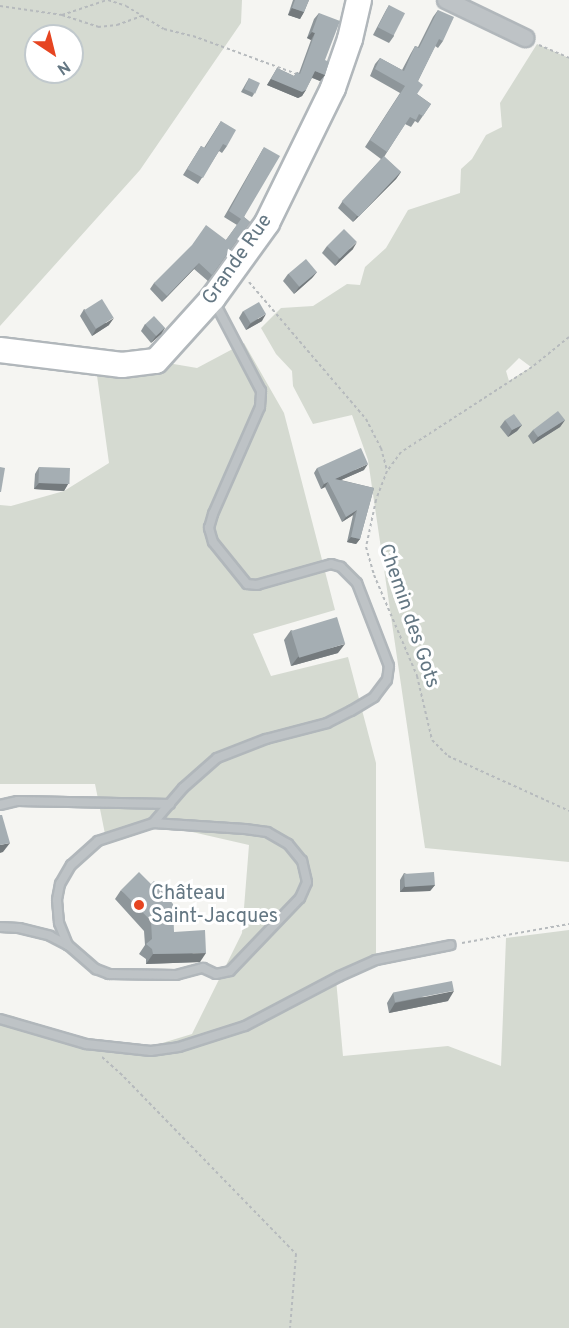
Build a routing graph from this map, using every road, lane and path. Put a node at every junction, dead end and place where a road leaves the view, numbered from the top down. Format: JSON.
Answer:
{"nodes":[{"id":1,"x":107,"y":0,"type":"edge"},
{"id":2,"x":359,"y":0,"type":"edge"},
{"id":3,"x":446,"y":0,"type":"edge"},
{"id":4,"x":0,"y":6,"type":"edge"},
{"id":5,"x":62,"y":15,"type":"junction"},
{"id":6,"x":143,"y":16,"type":"junction"},
{"id":7,"x":525,"y":38,"type":"joint"},
{"id":8,"x":569,"y":58,"type":"edge"},
{"id":9,"x":300,"y":75,"type":"edge"},
{"id":10,"x":235,"y":269,"type":"junction"},
{"id":11,"x":213,"y":298,"type":"junction"},
{"id":12,"x":569,"y":337,"type":"edge"},
{"id":13,"x":0,"y":350,"type":"edge"},
{"id":14,"x":387,"y":471,"type":"junction"},
{"id":15,"x":170,"y":804,"type":"junction"},
{"id":16,"x":0,"y":805,"type":"edge"},
{"id":17,"x":569,"y":811,"type":"edge"},
{"id":18,"x":153,"y":823,"type":"junction"},
{"id":19,"x":569,"y":924,"type":"edge"},
{"id":20,"x":0,"y":927,"type":"edge"},
{"id":21,"x":68,"y":945,"type":"junction"},
{"id":22,"x":451,"y":945,"type":"joint"},
{"id":23,"x":0,"y":1019,"type":"edge"},
{"id":24,"x":86,"y":1044,"type":"junction"},
{"id":25,"x":290,"y":1328,"type":"edge"}],
"edges":[{"from":1,"to":5,"type":"path"},
{"from":1,"to":6,"type":"path"},
{"from":2,"to":10,"type":"street","name":"Grande Rue"},
{"from":3,"to":7,"type":"street"},
{"from":4,"to":5,"type":"path"},
{"from":5,"to":6,"type":"path"},
{"from":6,"to":9,"type":"path"},
{"from":7,"to":8,"type":"path"},
{"from":10,"to":11,"type":"street","name":"Grande Rue"},
{"from":10,"to":14,"type":"path"},
{"from":11,"to":13,"type":"street","name":"Grande Rue"},
{"from":11,"to":15,"type":"lane"},
{"from":12,"to":14,"type":"path"},
{"from":14,"to":17,"type":"path","name":"Chemin des Gots"},
{"from":15,"to":16,"type":"lane"},
{"from":15,"to":18,"type":"lane"},
{"from":18,"to":21,"type":"lane"},
{"from":18,"to":21,"type":"lane"},
{"from":19,"to":22,"type":"path"},
{"from":20,"to":21,"type":"lane"},
{"from":22,"to":24,"type":"lane"},
{"from":23,"to":24,"type":"lane"},
{"from":24,"to":25,"type":"path"}]}
